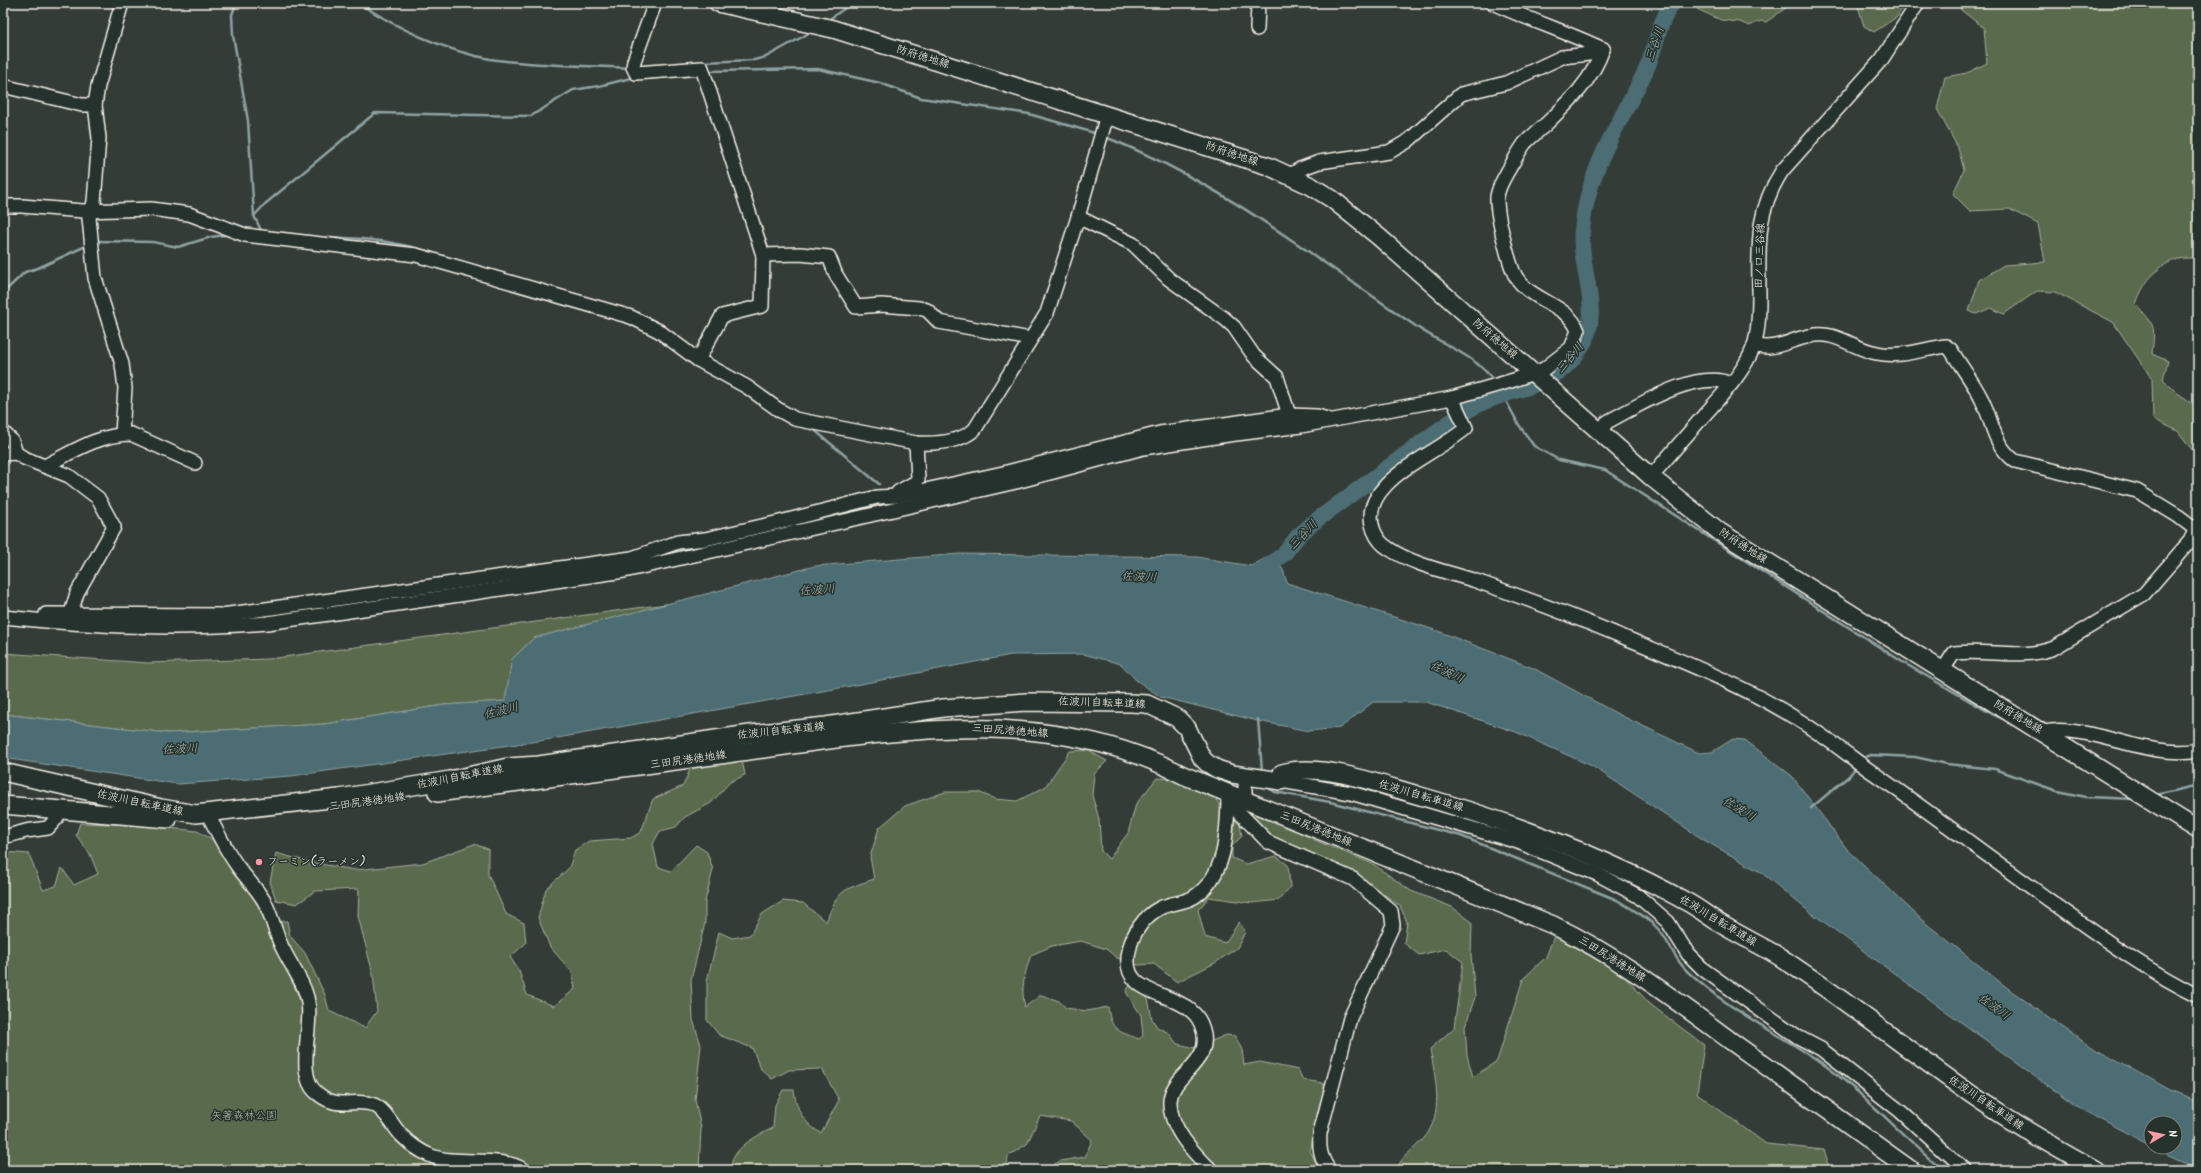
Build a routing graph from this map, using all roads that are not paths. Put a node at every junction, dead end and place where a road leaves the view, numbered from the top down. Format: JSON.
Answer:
{"nodes":[{"id":1,"x":122,"y":3,"type":"edge"},
{"id":2,"x":654,"y":3,"type":"edge"},
{"id":3,"x":718,"y":3,"type":"edge"},
{"id":4,"x":1258,"y":3,"type":"edge"},
{"id":5,"x":1493,"y":3,"type":"edge"},
{"id":6,"x":1918,"y":3,"type":"edge"},
{"id":7,"x":1257,"y":29,"type":"dead end"},
{"id":8,"x":1604,"y":49,"type":"junction"},
{"id":9,"x":3,"y":86,"type":"edge"},
{"id":10,"x":95,"y":105,"type":"junction"},
{"id":11,"x":1107,"y":115,"type":"junction"},
{"id":12,"x":1290,"y":175,"type":"junction"},
{"id":13,"x":3,"y":206,"type":"edge"},
{"id":14,"x":91,"y":211,"type":"junction"},
{"id":15,"x":1078,"y":217,"type":"junction"},
{"id":16,"x":763,"y":255,"type":"junction"},
{"id":17,"x":1030,"y":339,"type":"junction"},
{"id":18,"x":1754,"y":345,"type":"junction"},
{"id":19,"x":700,"y":357,"type":"junction"},
{"id":20,"x":1540,"y":378,"type":"junction"},
{"id":21,"x":1732,"y":384,"type":"junction"},
{"id":22,"x":1454,"y":404,"type":"junction"},
{"id":23,"x":1289,"y":415,"type":"junction"},
{"id":24,"x":1329,"y":422,"type":"junction"},
{"id":25,"x":3,"y":432,"type":"edge"},
{"id":26,"x":1600,"y":432,"type":"junction"},
{"id":27,"x":122,"y":434,"type":"junction"},
{"id":28,"x":916,"y":443,"type":"junction"},
{"id":29,"x":10,"y":453,"type":"edge"},
{"id":30,"x":195,"y":463,"type":"dead end"},
{"id":31,"x":45,"y":466,"type":"junction"},
{"id":32,"x":1651,"y":477,"type":"junction"},
{"id":33,"x":890,"y":496,"type":"junction"},
{"id":34,"x":847,"y":520,"type":"junction"},
{"id":35,"x":2197,"y":530,"type":"edge"},
{"id":36,"x":654,"y":551,"type":"junction"},
{"id":37,"x":696,"y":555,"type":"junction"},
{"id":38,"x":71,"y":613,"type":"junction"},
{"id":39,"x":3,"y":617,"type":"edge"},
{"id":40,"x":26,"y":619,"type":"junction"},
{"id":41,"x":1942,"y":671,"type":"junction"},
{"id":42,"x":2044,"y":732,"type":"junction"},
{"id":43,"x":750,"y":734,"type":"junction"},
{"id":44,"x":2198,"y":750,"type":"edge"},
{"id":45,"x":752,"y":751,"type":"junction"},
{"id":46,"x":508,"y":768,"type":"junction"},
{"id":47,"x":3,"y":772,"type":"edge"},
{"id":48,"x":1249,"y":776,"type":"junction"},
{"id":49,"x":450,"y":780,"type":"junction"},
{"id":50,"x":1277,"y":780,"type":"junction"},
{"id":51,"x":480,"y":784,"type":"junction"},
{"id":52,"x":1228,"y":797,"type":"junction"},
{"id":53,"x":1245,"y":800,"type":"junction"},
{"id":54,"x":3,"y":805,"type":"edge"},
{"id":55,"x":60,"y":810,"type":"junction"},
{"id":56,"x":211,"y":820,"type":"junction"},
{"id":57,"x":2198,"y":830,"type":"edge"},
{"id":58,"x":3,"y":837,"type":"edge"},
{"id":59,"x":2198,"y":996,"type":"edge"},
{"id":60,"x":524,"y":1170,"type":"edge"},
{"id":61,"x":1211,"y":1170,"type":"edge"},
{"id":62,"x":1329,"y":1170,"type":"edge"},
{"id":63,"x":1911,"y":1170,"type":"edge"},
{"id":64,"x":1965,"y":1170,"type":"edge"},
{"id":65,"x":2096,"y":1170,"type":"edge"}],
"edges":[{"from":1,"to":10,"type":"street"},
{"from":2,"to":16,"type":"street"},
{"from":3,"to":11,"type":"main road","name":"防府徳地線"},
{"from":4,"to":7,"type":"street"},
{"from":5,"to":8,"type":"street"},
{"from":6,"to":18,"type":"street","name":"田ノ口三谷線"},
{"from":8,"to":12,"type":"street"},
{"from":8,"to":20,"type":"street"},
{"from":9,"to":10,"type":"street"},
{"from":10,"to":14,"type":"street"},
{"from":11,"to":12,"type":"main road","name":"防府徳地線"},
{"from":11,"to":15,"type":"street"},
{"from":12,"to":20,"type":"main road","name":"防府徳地線"},
{"from":13,"to":14,"type":"street"},
{"from":14,"to":19,"type":"street"},
{"from":14,"to":27,"type":"street"},
{"from":15,"to":17,"type":"street"},
{"from":15,"to":23,"type":"street"},
{"from":16,"to":17,"type":"street"},
{"from":16,"to":19,"type":"street"},
{"from":17,"to":28,"type":"street"},
{"from":18,"to":21,"type":"street","name":"田ノ口三谷線"},
{"from":18,"to":35,"type":"street"},
{"from":19,"to":28,"type":"street"},
{"from":20,"to":22,"type":"street"},
{"from":20,"to":26,"type":"main road","name":"防府徳地線"},
{"from":21,"to":26,"type":"street"},
{"from":21,"to":32,"type":"street","name":"田ノ口三谷線"},
{"from":22,"to":24,"type":"street"},
{"from":22,"to":59,"type":"street"},
{"from":23,"to":24,"type":"street"},
{"from":23,"to":33,"type":"street"},
{"from":24,"to":34,"type":"street"},
{"from":25,"to":29,"type":"street"},
{"from":26,"to":32,"type":"main road","name":"防府徳地線"},
{"from":27,"to":30,"type":"street"},
{"from":27,"to":31,"type":"street"},
{"from":28,"to":33,"type":"street"},
{"from":29,"to":31,"type":"street"},
{"from":31,"to":38,"type":"street"},
{"from":32,"to":41,"type":"main road","name":"防府徳地線"},
{"from":33,"to":34,"type":"street"},
{"from":33,"to":36,"type":"street"},
{"from":34,"to":37,"type":"street"},
{"from":35,"to":41,"type":"street"},
{"from":36,"to":37,"type":"street"},
{"from":36,"to":38,"type":"street"},
{"from":37,"to":40,"type":"street"},
{"from":38,"to":40,"type":"street"},
{"from":39,"to":40,"type":"street"},
{"from":41,"to":42,"type":"main road","name":"防府徳地線"},
{"from":42,"to":44,"type":"street"},
{"from":42,"to":57,"type":"main road","name":"防府徳地線"},
{"from":43,"to":45,"type":"street"},
{"from":43,"to":46,"type":"main road","name":"佐波川自転車道線"},
{"from":43,"to":48,"type":"main road","name":"佐波川自転車道線"},
{"from":45,"to":51,"type":"main road","name":"三田尻港徳地線"},
{"from":45,"to":52,"type":"main road","name":"三田尻港徳地線"},
{"from":46,"to":49,"type":"main road","name":"佐波川自転車道線"},
{"from":46,"to":51,"type":"street"},
{"from":47,"to":49,"type":"main road","name":"佐波川自転車道線"},
{"from":48,"to":50,"type":"main road","name":"佐波川自転車道線"},
{"from":48,"to":53,"type":"street"},
{"from":49,"to":51,"type":"street"},
{"from":50,"to":64,"type":"street"},
{"from":50,"to":65,"type":"main road","name":"佐波川自転車道線"},
{"from":51,"to":56,"type":"main road","name":"三田尻港徳地線"},
{"from":52,"to":53,"type":"main road","name":"三田尻港徳地線"},
{"from":52,"to":61,"type":"street"},
{"from":52,"to":62,"type":"street"},
{"from":53,"to":63,"type":"main road","name":"三田尻港徳地線"},
{"from":54,"to":55,"type":"main road","name":"三田尻港徳地線"},
{"from":55,"to":56,"type":"main road","name":"三田尻港徳地線"},
{"from":55,"to":58,"type":"street"},
{"from":56,"to":60,"type":"street"}]}
